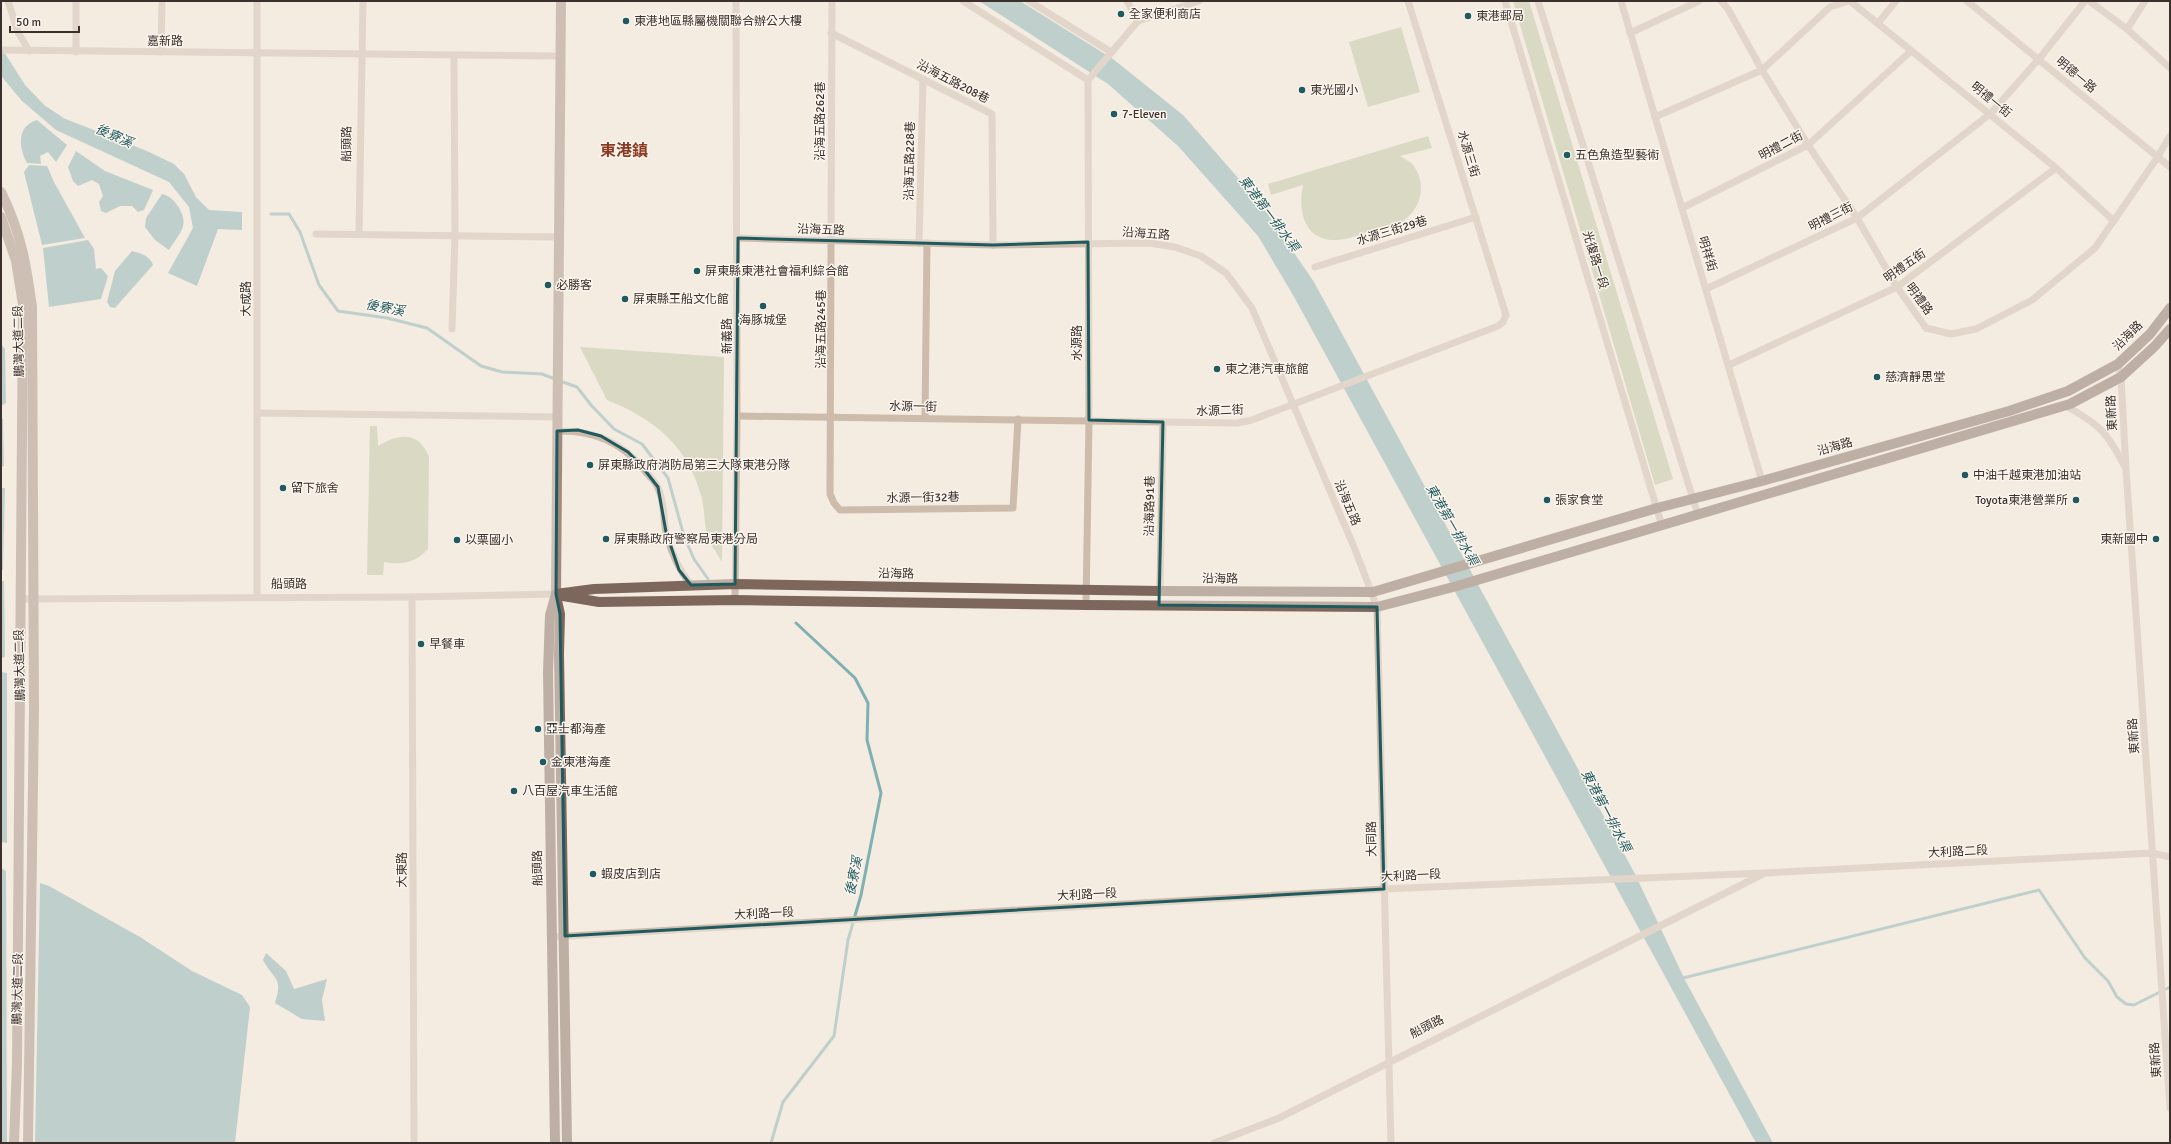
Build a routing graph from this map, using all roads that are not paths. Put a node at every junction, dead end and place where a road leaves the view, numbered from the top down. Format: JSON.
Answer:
{"nodes":[{"id":1,"x":8,"y":1,"type":"edge"},
{"id":2,"x":76,"y":1,"type":"edge"},
{"id":3,"x":162,"y":1,"type":"edge"},
{"id":4,"x":257,"y":1,"type":"edge"},
{"id":5,"x":362,"y":1,"type":"edge"},
{"id":6,"x":561,"y":1,"type":"edge"},
{"id":7,"x":736,"y":1,"type":"edge"},
{"id":8,"x":832,"y":1,"type":"edge"},
{"id":9,"x":963,"y":1,"type":"edge"},
{"id":10,"x":1029,"y":1,"type":"edge"},
{"id":11,"x":1127,"y":1,"type":"edge"},
{"id":12,"x":1199,"y":1,"type":"edge"},
{"id":13,"x":1408,"y":1,"type":"edge"},
{"id":14,"x":1505,"y":1,"type":"edge"},
{"id":15,"x":1538,"y":1,"type":"edge"},
{"id":16,"x":1621,"y":1,"type":"edge"},
{"id":17,"x":1699,"y":1,"type":"edge"},
{"id":18,"x":1721,"y":1,"type":"edge"},
{"id":19,"x":1850,"y":1,"type":"edge"},
{"id":20,"x":1896,"y":1,"type":"edge"},
{"id":21,"x":1967,"y":1,"type":"edge"},
{"id":22,"x":2085,"y":1,"type":"edge"},
{"id":23,"x":2089,"y":1,"type":"edge"},
{"id":24,"x":2145,"y":1,"type":"edge"},
{"id":25,"x":1138,"y":21,"type":"junction"},
{"id":26,"x":1878,"y":23,"type":"junction"},
{"id":27,"x":2126,"y":29,"type":"junction"},
{"id":28,"x":831,"y":33,"type":"junction"},
{"id":29,"x":1630,"y":33,"type":"junction"},
{"id":30,"x":1,"y":50,"type":"edge"},
{"id":31,"x":1911,"y":50,"type":"junction"},
{"id":32,"x":30,"y":51,"type":"junction"},
{"id":33,"x":76,"y":52,"type":"junction"},
{"id":34,"x":161,"y":52,"type":"junction"},
{"id":35,"x":257,"y":53,"type":"junction"},
{"id":36,"x":1110,"y":53,"type":"junction"},
{"id":37,"x":362,"y":54,"type":"junction"},
{"id":38,"x":454,"y":56,"type":"junction"},
{"id":39,"x":561,"y":56,"type":"junction"},
{"id":40,"x":2039,"y":59,"type":"junction"},
{"id":41,"x":2170,"y":68,"type":"edge"},
{"id":42,"x":1762,"y":70,"type":"junction"},
{"id":43,"x":923,"y":79,"type":"junction"},
{"id":44,"x":1088,"y":80,"type":"junction"},
{"id":45,"x":1990,"y":114,"type":"junction"},
{"id":46,"x":1655,"y":117,"type":"junction"},
{"id":47,"x":2170,"y":136,"type":"edge"},
{"id":48,"x":1808,"y":145,"type":"junction"},
{"id":49,"x":2157,"y":158,"type":"junction"},
{"id":50,"x":2170,"y":167,"type":"edge"},
{"id":51,"x":2056,"y":168,"type":"junction"},
{"id":52,"x":1,"y":192,"type":"edge"},
{"id":53,"x":1682,"y":208,"type":"junction"},
{"id":54,"x":1,"y":217,"type":"edge"},
{"id":55,"x":1476,"y":217,"type":"junction"},
{"id":56,"x":1857,"y":218,"type":"junction"},
{"id":57,"x":2114,"y":222,"type":"junction"},
{"id":58,"x":316,"y":234,"type":"dead end"},
{"id":59,"x":359,"y":234,"type":"junction"},
{"id":60,"x":455,"y":235,"type":"junction"},
{"id":61,"x":558,"y":236,"type":"junction"},
{"id":62,"x":738,"y":238,"type":"junction"},
{"id":63,"x":832,"y":241,"type":"junction"},
{"id":64,"x":1088,"y":242,"type":"junction"},
{"id":65,"x":919,"y":243,"type":"junction"},
{"id":66,"x":927,"y":243,"type":"junction"},
{"id":67,"x":993,"y":245,"type":"junction"},
{"id":68,"x":1315,"y":267,"type":"dead end"},
{"id":69,"x":1897,"y":287,"type":"junction"},
{"id":70,"x":1706,"y":290,"type":"junction"},
{"id":71,"x":2170,"y":308,"type":"edge"},
{"id":72,"x":452,"y":329,"type":"dead end"},
{"id":73,"x":2170,"y":329,"type":"edge"},
{"id":74,"x":2118,"y":364,"type":"junction"},
{"id":75,"x":1729,"y":365,"type":"junction"},
{"id":76,"x":1378,"y":372,"type":"joint"},
{"id":77,"x":2121,"y":377,"type":"junction"},
{"id":78,"x":1292,"y":405,"type":"junction"},
{"id":79,"x":2066,"y":406,"type":"junction"},
{"id":80,"x":257,"y":413,"type":"junction"},
{"id":81,"x":737,"y":416,"type":"junction"},
{"id":82,"x":557,"y":417,"type":"junction"},
{"id":83,"x":832,"y":417,"type":"junction"},
{"id":84,"x":925,"y":418,"type":"junction"},
{"id":85,"x":1018,"y":419,"type":"junction"},
{"id":86,"x":1089,"y":420,"type":"junction"},
{"id":87,"x":1163,"y":422,"type":"junction"},
{"id":88,"x":557,"y":431,"type":"junction"},
{"id":89,"x":2126,"y":469,"type":"junction"},
{"id":90,"x":1762,"y":481,"type":"junction"},
{"id":91,"x":1693,"y":498,"type":"junction"},
{"id":92,"x":1657,"y":508,"type":"junction"},
{"id":93,"x":1698,"y":516,"type":"junction"},
{"id":94,"x":1662,"y":526,"type":"junction"},
{"id":95,"x":735,"y":584,"type":"junction"},
{"id":96,"x":691,"y":585,"type":"junction"},
{"id":97,"x":1086,"y":590,"type":"junction"},
{"id":98,"x":1160,"y":591,"type":"junction"},
{"id":99,"x":1373,"y":592,"type":"junction"},
{"id":100,"x":556,"y":594,"type":"junction"},
{"id":101,"x":257,"y":596,"type":"junction"},
{"id":102,"x":412,"y":597,"type":"junction"},
{"id":103,"x":27,"y":599,"type":"junction"},
{"id":104,"x":735,"y":600,"type":"junction"},
{"id":105,"x":1086,"y":605,"type":"junction"},
{"id":106,"x":1377,"y":607,"type":"junction"},
{"id":107,"x":19,"y":853,"type":"junction"},
{"id":108,"x":2152,"y":853,"type":"junction"},
{"id":109,"x":32,"y":854,"type":"junction"},
{"id":110,"x":2170,"y":857,"type":"edge"},
{"id":111,"x":1765,"y":873,"type":"junction"},
{"id":112,"x":1384,"y":888,"type":"junction"},
{"id":113,"x":564,"y":936,"type":"junction"},
{"id":114,"x":552,"y":937,"type":"junction"},
{"id":115,"x":1389,"y":1061,"type":"junction"},
{"id":116,"x":2170,"y":1108,"type":"edge"},
{"id":117,"x":14,"y":1143,"type":"edge"},
{"id":118,"x":28,"y":1143,"type":"edge"},
{"id":119,"x":414,"y":1143,"type":"edge"},
{"id":120,"x":555,"y":1143,"type":"edge"},
{"id":121,"x":567,"y":1143,"type":"edge"},
{"id":122,"x":1214,"y":1143,"type":"edge"},
{"id":123,"x":1391,"y":1143,"type":"edge"}],
"edges":[{"from":1,"to":32,"type":"street"},
{"from":2,"to":33,"type":"street"},
{"from":3,"to":34,"type":"street"},
{"from":4,"to":35,"type":"street","name":"大成路"},
{"from":5,"to":37,"type":"street","name":"船頭路"},
{"from":6,"to":39,"type":"street"},
{"from":7,"to":62,"type":"street","name":"新義路"},
{"from":8,"to":28,"type":"street","name":"沿海五路262巷"},
{"from":9,"to":44,"type":"street"},
{"from":10,"to":36,"type":"street"},
{"from":11,"to":25,"type":"street"},
{"from":12,"to":25,"type":"street"},
{"from":13,"to":55,"type":"street","name":"水源三街"},
{"from":14,"to":92,"type":"street","name":"光復路一段"},
{"from":15,"to":91,"type":"street","name":"光復路一段"},
{"from":16,"to":29,"type":"street","name":"明祥街"},
{"from":17,"to":29,"type":"street"},
{"from":18,"to":42,"type":"street","name":"明禮路"},
{"from":19,"to":26,"type":"street","name":"明禮一街"},
{"from":19,"to":42,"type":"street","name":"明禮一街"},
{"from":20,"to":26,"type":"street"},
{"from":21,"to":40,"type":"street","name":"明德一路"},
{"from":22,"to":40,"type":"street","name":"明禮三街"},
{"from":23,"to":27,"type":"street"},
{"from":24,"to":27,"type":"street"},
{"from":25,"to":36,"type":"street"},
{"from":26,"to":31,"type":"street","name":"明禮一街"},
{"from":27,"to":41,"type":"street"},
{"from":28,"to":43,"type":"street","name":"沿海五路208巷"},
{"from":28,"to":63,"type":"street","name":"沿海五路262巷"},
{"from":29,"to":46,"type":"street","name":"明祥街"},
{"from":30,"to":32,"type":"street","name":"嘉新路"},
{"from":31,"to":45,"type":"street","name":"明禮一街"},
{"from":31,"to":48,"type":"street","name":"明禮二街"},
{"from":32,"to":33,"type":"street","name":"嘉新路"},
{"from":33,"to":34,"type":"street","name":"嘉新路"},
{"from":34,"to":35,"type":"street","name":"嘉新路"},
{"from":35,"to":37,"type":"street"},
{"from":35,"to":80,"type":"street","name":"大成路"},
{"from":36,"to":44,"type":"street"},
{"from":37,"to":38,"type":"street"},
{"from":37,"to":59,"type":"street","name":"船頭路"},
{"from":38,"to":39,"type":"street"},
{"from":38,"to":60,"type":"street"},
{"from":39,"to":61,"type":"street"},
{"from":40,"to":45,"type":"street","name":"明禮三街"},
{"from":40,"to":49,"type":"street","name":"明德一路"},
{"from":42,"to":46,"type":"street","name":"明禮一街"},
{"from":42,"to":48,"type":"street","name":"明禮路"},
{"from":43,"to":65,"type":"street","name":"沿海五路228巷"},
{"from":43,"to":67,"type":"street","name":"沿海五路208巷"},
{"from":44,"to":64,"type":"street","name":"水源路"},
{"from":45,"to":51,"type":"street","name":"明禮一街"},
{"from":45,"to":56,"type":"street","name":"明禮三街"},
{"from":46,"to":53,"type":"street","name":"明祥街"},
{"from":47,"to":49,"type":"street","name":"明禮路"},
{"from":48,"to":53,"type":"street","name":"明禮二街"},
{"from":48,"to":56,"type":"street","name":"明禮路"},
{"from":49,"to":50,"type":"street","name":"明德一路"},
{"from":49,"to":57,"type":"street","name":"明禮路"},
{"from":51,"to":57,"type":"street","name":"明禮一街"},
{"from":51,"to":69,"type":"street","name":"明禮五街"},
{"from":52,"to":103,"type":"street","name":"鵬灣大道二段"},
{"from":53,"to":70,"type":"street","name":"明祥街"},
{"from":54,"to":103,"type":"street","name":"鵬灣大道二段"},
{"from":55,"to":68,"type":"street","name":"水源三街29巷"},
{"from":55,"to":76,"type":"street","name":"水源三街"},
{"from":56,"to":69,"type":"street","name":"明禮路"},
{"from":56,"to":70,"type":"street","name":"明禮三街"},
{"from":57,"to":69,"type":"street","name":"明禮路"},
{"from":58,"to":59,"type":"street"},
{"from":59,"to":60,"type":"street"},
{"from":60,"to":61,"type":"street"},
{"from":60,"to":72,"type":"street"},
{"from":61,"to":82,"type":"street","name":"船頭路"},
{"from":62,"to":63,"type":"street","name":"沿海五路"},
{"from":62,"to":81,"type":"street","name":"新義路"},
{"from":63,"to":65,"type":"street","name":"沿海五路"},
{"from":63,"to":83,"type":"street","name":"沿海五路245巷"},
{"from":64,"to":67,"type":"street","name":"沿海五路"},
{"from":64,"to":78,"type":"street","name":"沿海五路"},
{"from":64,"to":86,"type":"street","name":"水源路"},
{"from":65,"to":66,"type":"street","name":"沿海五路"},
{"from":66,"to":67,"type":"street","name":"沿海五路"},
{"from":66,"to":84,"type":"street"},
{"from":69,"to":75,"type":"street","name":"明禮五街"},
{"from":70,"to":75,"type":"street","name":"明祥街"},
{"from":71,"to":74,"type":"main road","name":"沿海路"},
{"from":73,"to":77,"type":"main road","name":"沿海路"},
{"from":74,"to":77,"type":"street","name":"東新路"},
{"from":74,"to":90,"type":"main road","name":"沿海路"},
{"from":75,"to":90,"type":"street","name":"明祥街"},
{"from":76,"to":78,"type":"street","name":"水源二街"},
{"from":77,"to":79,"type":"main road","name":"沿海路"},
{"from":77,"to":89,"type":"street","name":"東新路"},
{"from":78,"to":87,"type":"street","name":"水源二街"},
{"from":78,"to":99,"type":"street","name":"沿海五路"},
{"from":79,"to":89,"type":"street"},
{"from":79,"to":93,"type":"main road","name":"沿海路"},
{"from":80,"to":82,"type":"street"},
{"from":80,"to":101,"type":"street","name":"大成路"},
{"from":81,"to":83,"type":"street","name":"水源一街"},
{"from":81,"to":95,"type":"street","name":"新義路"},
{"from":82,"to":88,"type":"street","name":"船頭路"},
{"from":83,"to":84,"type":"street","name":"水源一街"},
{"from":83,"to":85,"type":"street","name":"水源一街32巷"},
{"from":84,"to":85,"type":"street","name":"水源一街"},
{"from":85,"to":86,"type":"street","name":"水源一街"},
{"from":86,"to":87,"type":"street","name":"水源二街"},
{"from":86,"to":97,"type":"street","name":"水源路"},
{"from":87,"to":98,"type":"street","name":"沿海路91巷"},
{"from":88,"to":96,"type":"street"},
{"from":88,"to":100,"type":"street","name":"船頭路"},
{"from":89,"to":108,"type":"street","name":"東新路"},
{"from":90,"to":91,"type":"main road","name":"沿海路"},
{"from":91,"to":92,"type":"main road","name":"沿海路"},
{"from":91,"to":93,"type":"street","name":"光復路一段"},
{"from":92,"to":94,"type":"street","name":"光復路一段"},
{"from":92,"to":99,"type":"main road","name":"沿海路"},
{"from":93,"to":94,"type":"main road","name":"沿海路"},
{"from":94,"to":106,"type":"main road","name":"沿海路"},
{"from":95,"to":96,"type":"main road","name":"沿海路"},
{"from":95,"to":97,"type":"main road","name":"沿海路"},
{"from":95,"to":104,"type":"street","name":"新義路"},
{"from":96,"to":100,"type":"main road","name":"沿海路"},
{"from":97,"to":98,"type":"main road","name":"沿海路"},
{"from":97,"to":105,"type":"street","name":"水源路"},
{"from":98,"to":99,"type":"main road","name":"沿海路"},
{"from":99,"to":106,"type":"street","name":"沿海五路"},
{"from":100,"to":102,"type":"street","name":"船頭路"},
{"from":100,"to":104,"type":"main road"},
{"from":100,"to":113,"type":"main road","name":"船頭路"},
{"from":100,"to":114,"type":"main road","name":"船頭路"},
{"from":101,"to":102,"type":"street","name":"船頭路"},
{"from":101,"to":103,"type":"street","name":"船頭路"},
{"from":102,"to":119,"type":"street","name":"大東路"},
{"from":103,"to":107,"type":"street","name":"鵬灣大道二段"},
{"from":103,"to":109,"type":"street","name":"鵬灣大道二段"},
{"from":104,"to":105,"type":"main road"},
{"from":105,"to":106,"type":"main road"},
{"from":106,"to":112,"type":"street","name":"大同路"},
{"from":107,"to":109,"type":"street"},
{"from":107,"to":117,"type":"street","name":"鵬灣大道二段"},
{"from":108,"to":110,"type":"street","name":"大利路二段"},
{"from":108,"to":111,"type":"street","name":"大利路二段"},
{"from":108,"to":116,"type":"street","name":"東新路"},
{"from":109,"to":118,"type":"street","name":"鵬灣大道二段"},
{"from":111,"to":112,"type":"street","name":"大利路一段"},
{"from":111,"to":115,"type":"street","name":"船頭路"},
{"from":112,"to":113,"type":"street","name":"大利路一段"},
{"from":112,"to":115,"type":"street","name":"大同路"},
{"from":113,"to":114,"type":"street","name":"大利路一段"},
{"from":113,"to":121,"type":"main road","name":"船頭路"},
{"from":114,"to":120,"type":"main road","name":"船頭路"},
{"from":115,"to":122,"type":"street","name":"船頭路"},
{"from":115,"to":123,"type":"street","name":"大同路"}]}
